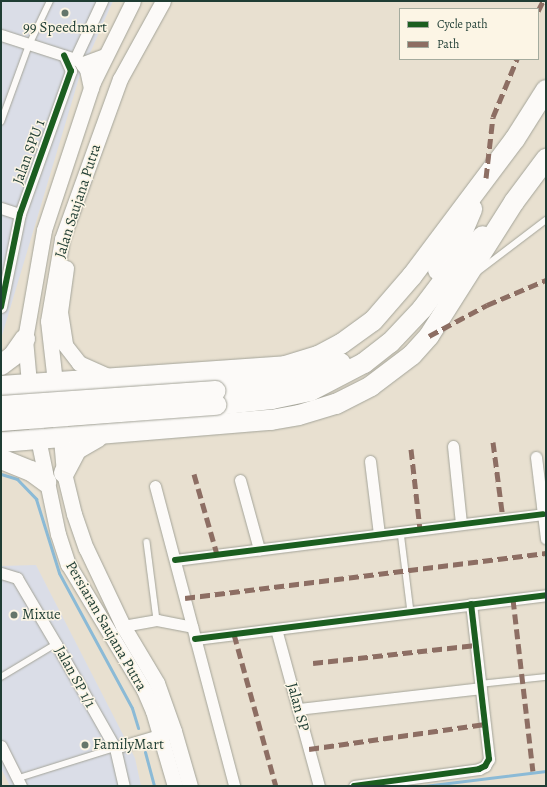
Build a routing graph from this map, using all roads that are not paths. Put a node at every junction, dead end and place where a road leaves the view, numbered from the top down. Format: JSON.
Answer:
{"nodes":[{"id":1,"x":50,"y":1,"type":"edge"},
{"id":2,"x":102,"y":1,"type":"edge"},
{"id":3,"x":128,"y":1,"type":"edge"},
{"id":4,"x":133,"y":1,"type":"edge"},
{"id":5,"x":153,"y":1,"type":"edge"},
{"id":6,"x":163,"y":1,"type":"edge"},
{"id":7,"x":1,"y":36,"type":"edge"},
{"id":8,"x":29,"y":45,"type":"junction"},
{"id":9,"x":108,"y":52,"type":"junction"},
{"id":10,"x":78,"y":64,"type":"junction"},
{"id":11,"x":120,"y":79,"type":"junction"},
{"id":12,"x":91,"y":88,"type":"junction"},
{"id":13,"x":546,"y":90,"type":"edge"},
{"id":14,"x":1,"y":122,"type":"edge"},
{"id":15,"x":546,"y":159,"type":"edge"},
{"id":16,"x":486,"y":178,"type":"junction"},
{"id":17,"x":514,"y":202,"type":"junction"},
{"id":18,"x":1,"y":208,"type":"edge"},
{"id":19,"x":20,"y":214,"type":"junction"},
{"id":20,"x":70,"y":214,"type":"junction"},
{"id":21,"x":546,"y":220,"type":"edge"},
{"id":22,"x":465,"y":281,"type":"junction"},
{"id":23,"x":1,"y":306,"type":"edge"},
{"id":24,"x":25,"y":339,"type":"junction"},
{"id":25,"x":1,"y":365,"type":"edge"},
{"id":26,"x":113,"y":378,"type":"junction"},
{"id":27,"x":55,"y":382,"type":"junction"},
{"id":28,"x":28,"y":384,"type":"junction"},
{"id":29,"x":1,"y":386,"type":"edge"},
{"id":30,"x":216,"y":398,"type":"junction"},
{"id":31,"x":1,"y":406,"type":"edge"},
{"id":32,"x":1,"y":421,"type":"edge"},
{"id":33,"x":100,"y":436,"type":"junction"},
{"id":34,"x":61,"y":438,"type":"junction"},
{"id":35,"x":38,"y":440,"type":"junction"},
{"id":36,"x":1,"y":442,"type":"edge"},
{"id":37,"x":453,"y":446,"type":"dead end"},
{"id":38,"x":536,"y":457,"type":"dead end"},
{"id":39,"x":1,"y":459,"type":"edge"},
{"id":40,"x":370,"y":461,"type":"dead end"},
{"id":41,"x":64,"y":473,"type":"junction"},
{"id":42,"x":240,"y":480,"type":"dead end"},
{"id":43,"x":46,"y":482,"type":"junction"},
{"id":44,"x":155,"y":486,"type":"dead end"},
{"id":45,"x":543,"y":514,"type":"junction"},
{"id":46,"x":461,"y":524,"type":"junction"},
{"id":47,"x":401,"y":532,"type":"junction"},
{"id":48,"x":379,"y":534,"type":"junction"},
{"id":49,"x":546,"y":538,"type":"edge"},
{"id":50,"x":147,"y":542,"type":"dead end"},
{"id":51,"x":259,"y":549,"type":"junction"},
{"id":52,"x":175,"y":560,"type":"junction"},
{"id":53,"x":7,"y":574,"type":"edge"},
{"id":54,"x":546,"y":595,"type":"edge"},
{"id":55,"x":471,"y":604,"type":"junction"},
{"id":56,"x":411,"y":612,"type":"junction"},
{"id":57,"x":157,"y":620,"type":"junction"},
{"id":58,"x":123,"y":626,"type":"junction"},
{"id":59,"x":192,"y":627,"type":"junction"},
{"id":60,"x":276,"y":629,"type":"junction"},
{"id":61,"x":195,"y":639,"type":"junction"},
{"id":62,"x":56,"y":644,"type":"junction"},
{"id":63,"x":546,"y":676,"type":"edge"},
{"id":64,"x":1,"y":678,"type":"edge"},
{"id":65,"x":480,"y":686,"type":"junction"},
{"id":66,"x":298,"y":709,"type":"junction"},
{"id":67,"x":167,"y":733,"type":"junction"},
{"id":68,"x":1,"y":746,"type":"edge"},
{"id":69,"x":115,"y":748,"type":"junction"},
{"id":70,"x":20,"y":782,"type":"edge"},
{"id":71,"x":124,"y":786,"type":"edge"},
{"id":72,"x":175,"y":786,"type":"edge"},
{"id":73,"x":190,"y":786,"type":"edge"},
{"id":74,"x":234,"y":786,"type":"edge"},
{"id":75,"x":319,"y":786,"type":"edge"},
{"id":76,"x":354,"y":786,"type":"edge"}],
"edges":[{"from":1,"to":8,"type":"lane"},
{"from":2,"to":10,"type":"street","name":"Jalan SPU 1"},
{"from":3,"to":9,"type":"main road"},
{"from":4,"to":9,"type":"main road","name":"Jalan Saujana Putra"},
{"from":5,"to":11,"type":"main road"},
{"from":6,"to":11,"type":"main road","name":"Jalan Saujana Putra"},
{"from":7,"to":8,"type":"street"},
{"from":8,"to":10,"type":"street"},
{"from":8,"to":14,"type":"lane"},
{"from":9,"to":10,"type":"main road"},
{"from":9,"to":12,"type":"main road","name":"Jalan Saujana Putra"},
{"from":10,"to":12,"type":"main road"},
{"from":10,"to":19,"type":"street","name":"Jalan SPU 1"},
{"from":11,"to":20,"type":"main road","name":"Jalan Saujana Putra"},
{"from":12,"to":24,"type":"main road","name":"Jalan Saujana Putra"},
{"from":13,"to":16,"type":"highway"},
{"from":15,"to":17,"type":"highway"},
{"from":16,"to":26,"type":"highway"},
{"from":16,"to":30,"type":"highway"},
{"from":17,"to":22,"type":"highway"},
{"from":17,"to":30,"type":"highway"},
{"from":18,"to":19,"type":"street"},
{"from":19,"to":23,"type":"street","name":"Jalan SPU 1"},
{"from":20,"to":26,"type":"main road"},
{"from":20,"to":27,"type":"main road","name":"Jalan Saujana Putra"},
{"from":21,"to":22,"type":"lane"},
{"from":22,"to":33,"type":"highway"},
{"from":24,"to":25,"type":"highway"},
{"from":24,"to":28,"type":"main road","name":"Jalan Saujana Putra"},
{"from":26,"to":27,"type":"highway"},
{"from":27,"to":28,"type":"highway"},
{"from":27,"to":34,"type":"main road","name":"Jalan Saujana Putra"},
{"from":28,"to":29,"type":"highway"},
{"from":28,"to":35,"type":"main road","name":"Jalan Saujana Putra"},
{"from":30,"to":31,"type":"highway","bridge":true},
{"from":30,"to":32,"type":"highway","bridge":true},
{"from":33,"to":34,"type":"highway"},
{"from":33,"to":41,"type":"highway"},
{"from":34,"to":35,"type":"highway"},
{"from":34,"to":41,"type":"main road","name":"Persiaran Saujana Putra"},
{"from":35,"to":36,"type":"highway"},
{"from":35,"to":43,"type":"main road","name":"Persiaran Saujana Putra"},
{"from":37,"to":46,"type":"street"},
{"from":38,"to":45,"type":"street"},
{"from":39,"to":43,"type":"highway"},
{"from":40,"to":48,"type":"street"},
{"from":41,"to":58,"type":"main road","name":"Persiaran Saujana Putra"},
{"from":42,"to":51,"type":"street"},
{"from":43,"to":67,"type":"main road","name":"Persiaran Saujana Putra"},
{"from":44,"to":52,"type":"street"},
{"from":45,"to":46,"type":"street"},
{"from":45,"to":49,"type":"street"},
{"from":46,"to":47,"type":"street"},
{"from":47,"to":48,"type":"street"},
{"from":47,"to":56,"type":"lane"},
{"from":48,"to":51,"type":"street"},
{"from":50,"to":57,"type":"lane"},
{"from":51,"to":52,"type":"street"},
{"from":52,"to":59,"type":"street"},
{"from":53,"to":62,"type":"street","name":"Jalan SP 1/1"},
{"from":54,"to":55,"type":"street"},
{"from":55,"to":56,"type":"street"},
{"from":55,"to":65,"type":"street"},
{"from":56,"to":60,"type":"street"},
{"from":57,"to":58,"type":"street"},
{"from":57,"to":59,"type":"street"},
{"from":58,"to":67,"type":"main road","name":"Persiaran Saujana Putra"},
{"from":59,"to":61,"type":"street"},
{"from":60,"to":61,"type":"street"},
{"from":60,"to":66,"type":"street","name":"Jalan SP"},
{"from":61,"to":74,"type":"street"},
{"from":62,"to":64,"type":"lane"},
{"from":62,"to":69,"type":"street","name":"Jalan SP 1/1"},
{"from":63,"to":65,"type":"lane"},
{"from":65,"to":66,"type":"street"},
{"from":65,"to":76,"type":"street"},
{"from":66,"to":75,"type":"street","name":"Jalan SP"},
{"from":67,"to":69,"type":"street"},
{"from":67,"to":72,"type":"main road","name":"Persiaran Saujana Putra"},
{"from":67,"to":73,"type":"main road","name":"Persiaran Saujana Putra"},
{"from":68,"to":70,"type":"street"},
{"from":69,"to":70,"type":"lane"},
{"from":69,"to":71,"type":"street","name":"Jalan SP 1/1"}]}
